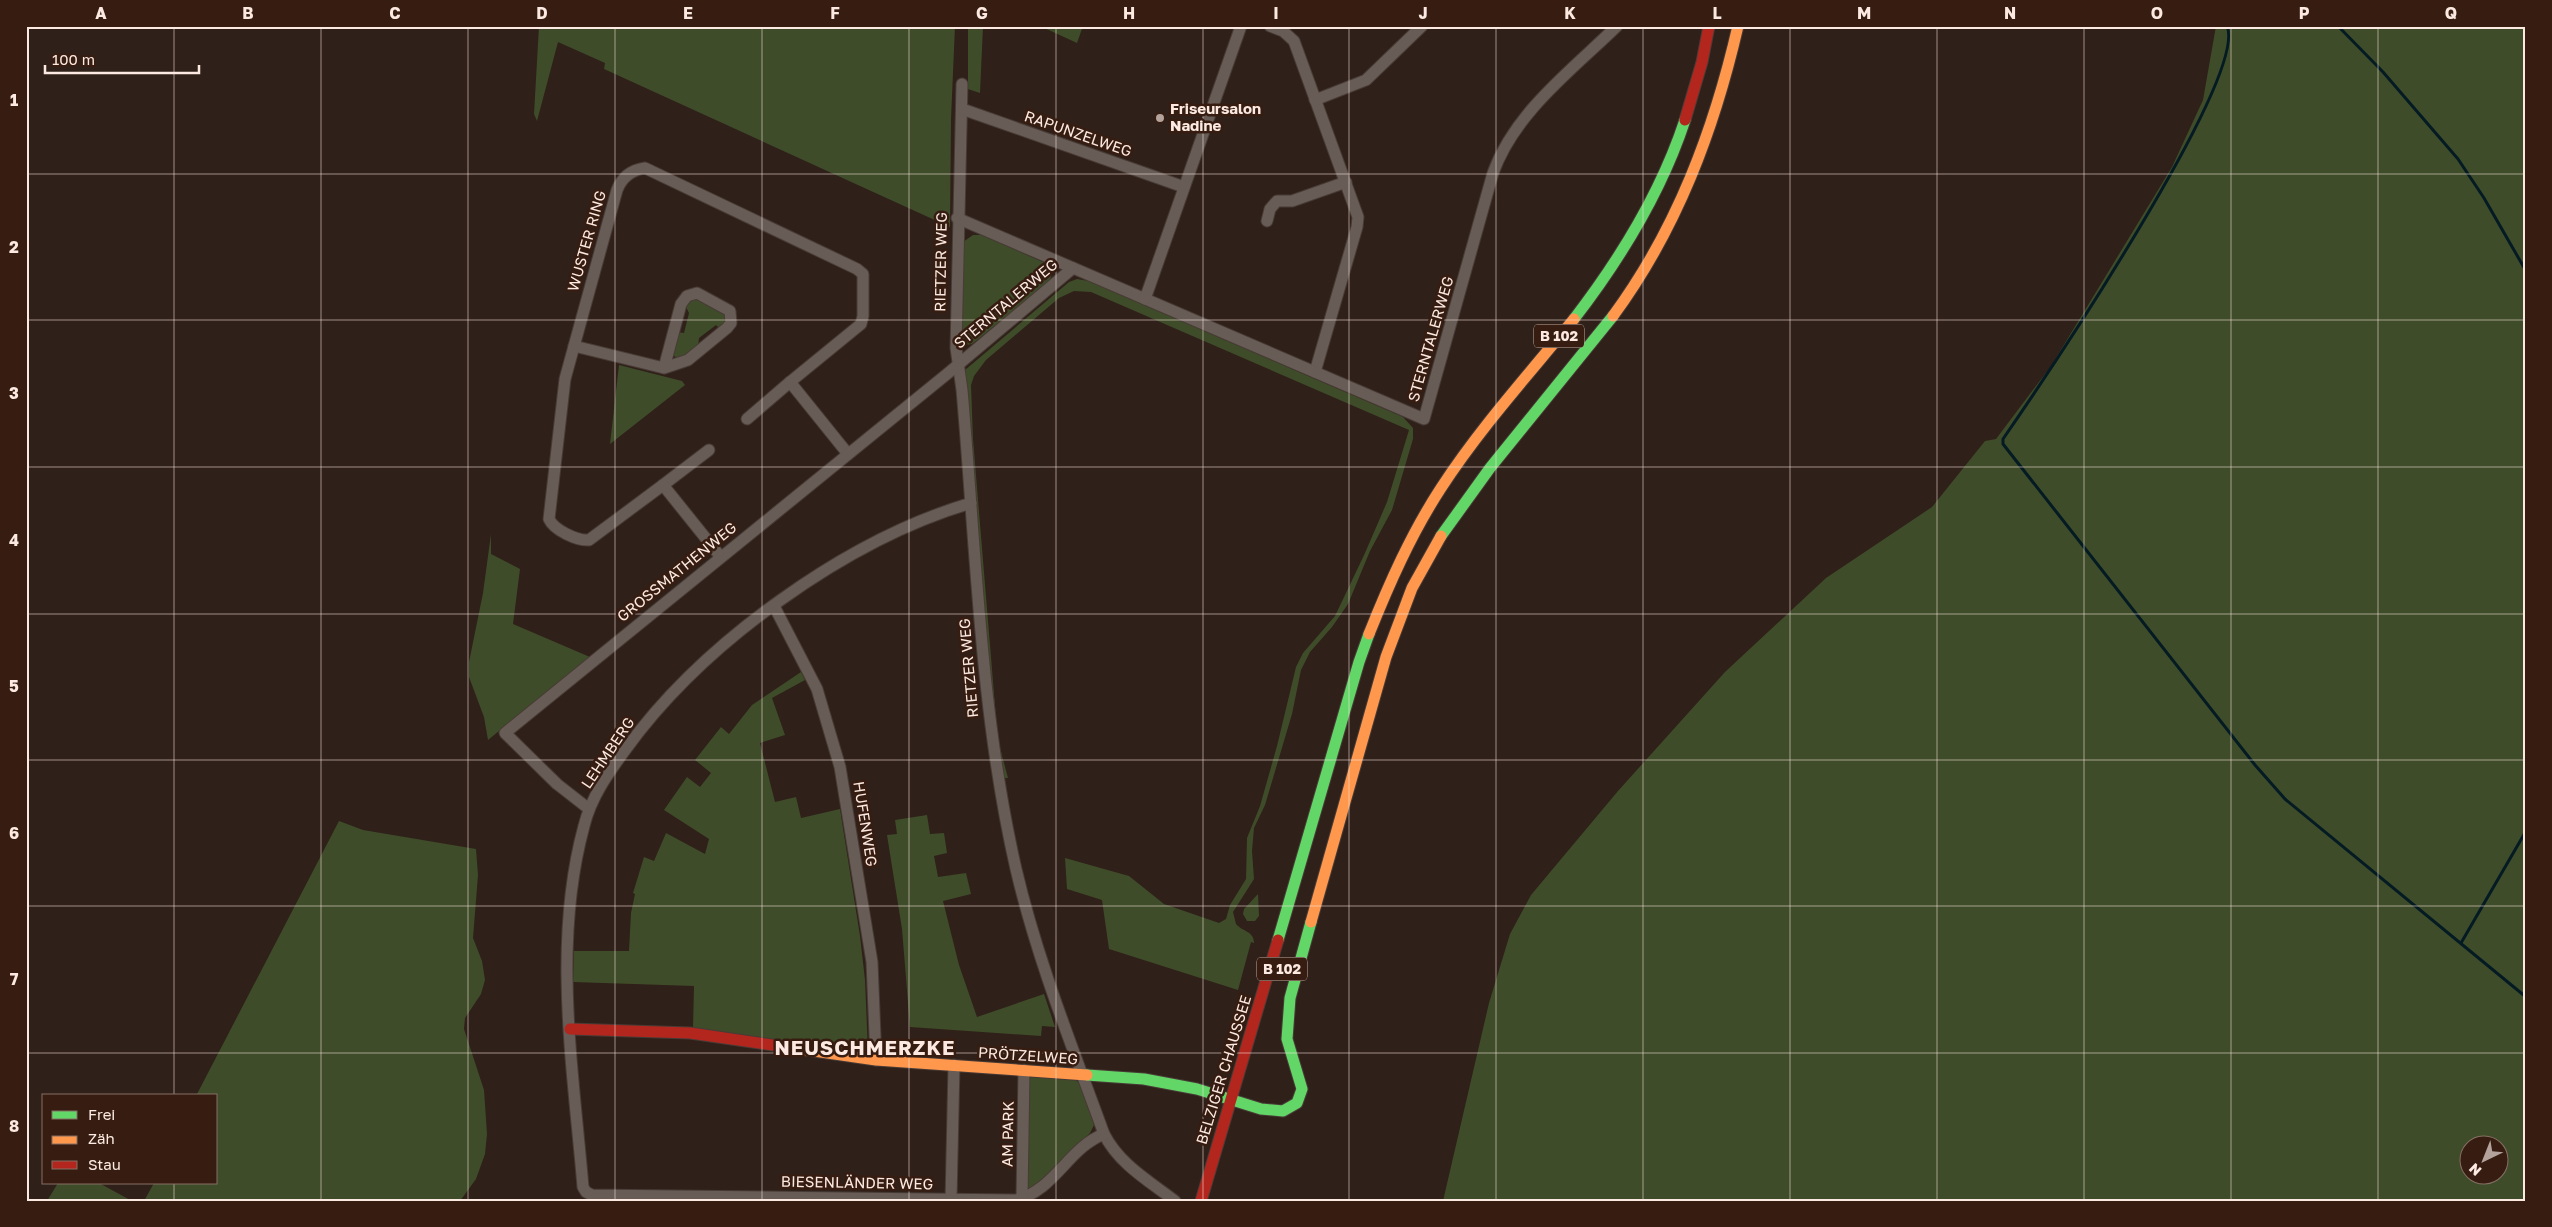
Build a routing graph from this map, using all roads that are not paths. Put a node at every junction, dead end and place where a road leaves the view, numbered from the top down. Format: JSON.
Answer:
{"nodes":[{"id":1,"x":1241,"y":26,"type":"edge"},
{"id":2,"x":1270,"y":26,"type":"edge"},
{"id":3,"x":1422,"y":26,"type":"edge"},
{"id":4,"x":1618,"y":26,"type":"edge"},
{"id":5,"x":1710,"y":26,"type":"edge"},
{"id":6,"x":1738,"y":26,"type":"edge"},
{"id":7,"x":962,"y":84,"type":"dead end"},
{"id":8,"x":1315,"y":100,"type":"junction"},
{"id":9,"x":962,"y":109,"type":"junction"},
{"id":10,"x":1346,"y":182,"type":"junction"},
{"id":11,"x":1184,"y":187,"type":"junction"},
{"id":12,"x":957,"y":218,"type":"junction"},
{"id":13,"x":1267,"y":221,"type":"dead end"},
{"id":14,"x":1073,"y":268,"type":"junction"},
{"id":15,"x":1145,"y":299,"type":"junction"},
{"id":16,"x":574,"y":346,"type":"junction"},
{"id":17,"x":958,"y":363,"type":"junction"},
{"id":18,"x":664,"y":368,"type":"junction"},
{"id":19,"x":1315,"y":372,"type":"junction"},
{"id":20,"x":790,"y":382,"type":"junction"},
{"id":21,"x":747,"y":419,"type":"dead end"},
{"id":22,"x":709,"y":450,"type":"dead end"},
{"id":23,"x":848,"y":454,"type":"junction"},
{"id":24,"x":663,"y":485,"type":"junction"},
{"id":25,"x":971,"y":503,"type":"junction"},
{"id":26,"x":720,"y":556,"type":"junction"},
{"id":27,"x":774,"y":606,"type":"junction"},
{"id":28,"x":589,"y":808,"type":"junction"},
{"id":29,"x":1310,"y":834,"type":"junction"},
{"id":30,"x":1288,"y":948,"type":"dead end"},
{"id":31,"x":570,"y":1030,"type":"junction"},
{"id":32,"x":876,"y":1060,"type":"junction"},
{"id":33,"x":954,"y":1065,"type":"junction"},
{"id":34,"x":1024,"y":1070,"type":"junction"},
{"id":35,"x":1082,"y":1075,"type":"junction"},
{"id":36,"x":1245,"y":1098,"type":"junction"},
{"id":37,"x":1232,"y":1099,"type":"junction"},
{"id":38,"x":1240,"y":1115,"type":"dead end"},
{"id":39,"x":1104,"y":1134,"type":"junction"},
{"id":40,"x":586,"y":1192,"type":"joint"},
{"id":41,"x":1022,"y":1198,"type":"junction"},
{"id":42,"x":951,"y":1200,"type":"junction"},
{"id":43,"x":1175,"y":1201,"type":"edge"},
{"id":44,"x":1201,"y":1201,"type":"edge"}],
"edges":[{"from":1,"to":11,"type":"street"},
{"from":2,"to":8,"type":"street"},
{"from":3,"to":8,"type":"street"},
{"from":4,"to":19,"type":"street","name":"STERNTALERWEG"},
{"from":5,"to":29,"type":"street","name":"BELZIGER CHAUSSEE","number":"B 102"},
{"from":6,"to":36,"type":"street","name":"PRÖTZELWEG"},
{"from":7,"to":9,"type":"street","name":"RIETZER WEG"},
{"from":8,"to":10,"type":"street"},
{"from":9,"to":11,"type":"street","name":"RAPUNZELWEG"},
{"from":9,"to":12,"type":"street","name":"RIETZER WEG"},
{"from":10,"to":13,"type":"street"},
{"from":10,"to":19,"type":"street"},
{"from":11,"to":15,"type":"street"},
{"from":12,"to":14,"type":"street","name":"STERNTALERWEG"},
{"from":12,"to":17,"type":"street","name":"RIETZER WEG"},
{"from":14,"to":15,"type":"street","name":"STERNTALERWEG"},
{"from":14,"to":17,"type":"street","name":"STERNTALERWEG"},
{"from":15,"to":19,"type":"street","name":"STERNTALERWEG"},
{"from":16,"to":18,"type":"street"},
{"from":16,"to":20,"type":"street","name":"WUSTER RING"},
{"from":16,"to":24,"type":"street","name":"WUSTER RING"},
{"from":17,"to":23,"type":"street","name":"GROSSMATHENWEG"},
{"from":17,"to":25,"type":"street","name":"RIETZER WEG"},
{"from":18,"to":18,"type":"street"},
{"from":20,"to":21,"type":"street","name":"WUSTER RING"},
{"from":20,"to":23,"type":"street"},
{"from":22,"to":24,"type":"street","name":"WUSTER RING"},
{"from":23,"to":26,"type":"street","name":"GROSSMATHENWEG"},
{"from":24,"to":26,"type":"street"},
{"from":25,"to":27,"type":"street","name":"LEHMBERG"},
{"from":25,"to":35,"type":"street","name":"RIETZER WEG"},
{"from":26,"to":28,"type":"street","name":"GROSSMATHENWEG"},
{"from":27,"to":28,"type":"street","name":"LEHMBERG"},
{"from":27,"to":32,"type":"street","name":"HUFENWEG"},
{"from":28,"to":31,"type":"street","name":"LEHMBERG"},
{"from":29,"to":30,"type":"street","name":"BELZIGER CHAUSSEE","number":"B 102"},
{"from":29,"to":37,"type":"street","name":"BELZIGER CHAUSSEE","number":"B 102"},
{"from":31,"to":32,"type":"street","name":"PRÖTZELWEG"},
{"from":31,"to":40,"type":"street","name":"LEHMBERG"},
{"from":32,"to":33,"type":"street","name":"PRÖTZELWEG"},
{"from":33,"to":34,"type":"street","name":"PRÖTZELWEG"},
{"from":33,"to":42,"type":"street"},
{"from":34,"to":35,"type":"street","name":"PRÖTZELWEG"},
{"from":34,"to":41,"type":"street","name":"AM PARK"},
{"from":35,"to":37,"type":"street","name":"PRÖTZELWEG"},
{"from":35,"to":39,"type":"street","name":"RIETZER WEG"},
{"from":36,"to":37,"type":"street","name":"PRÖTZELWEG"},
{"from":36,"to":38,"type":"street","name":"BELZIGER CHAUSSEE"},
{"from":37,"to":44,"type":"street","name":"BELZIGER CHAUSSEE","number":"B 102"},
{"from":39,"to":41,"type":"street","name":"BIESENLÄNDER WEG"},
{"from":39,"to":43,"type":"street","name":"RIETZER WEG"},
{"from":40,"to":42,"type":"street","name":"BIESENLÄNDER WEG"},
{"from":41,"to":42,"type":"street","name":"BIESENLÄNDER WEG"}]}
